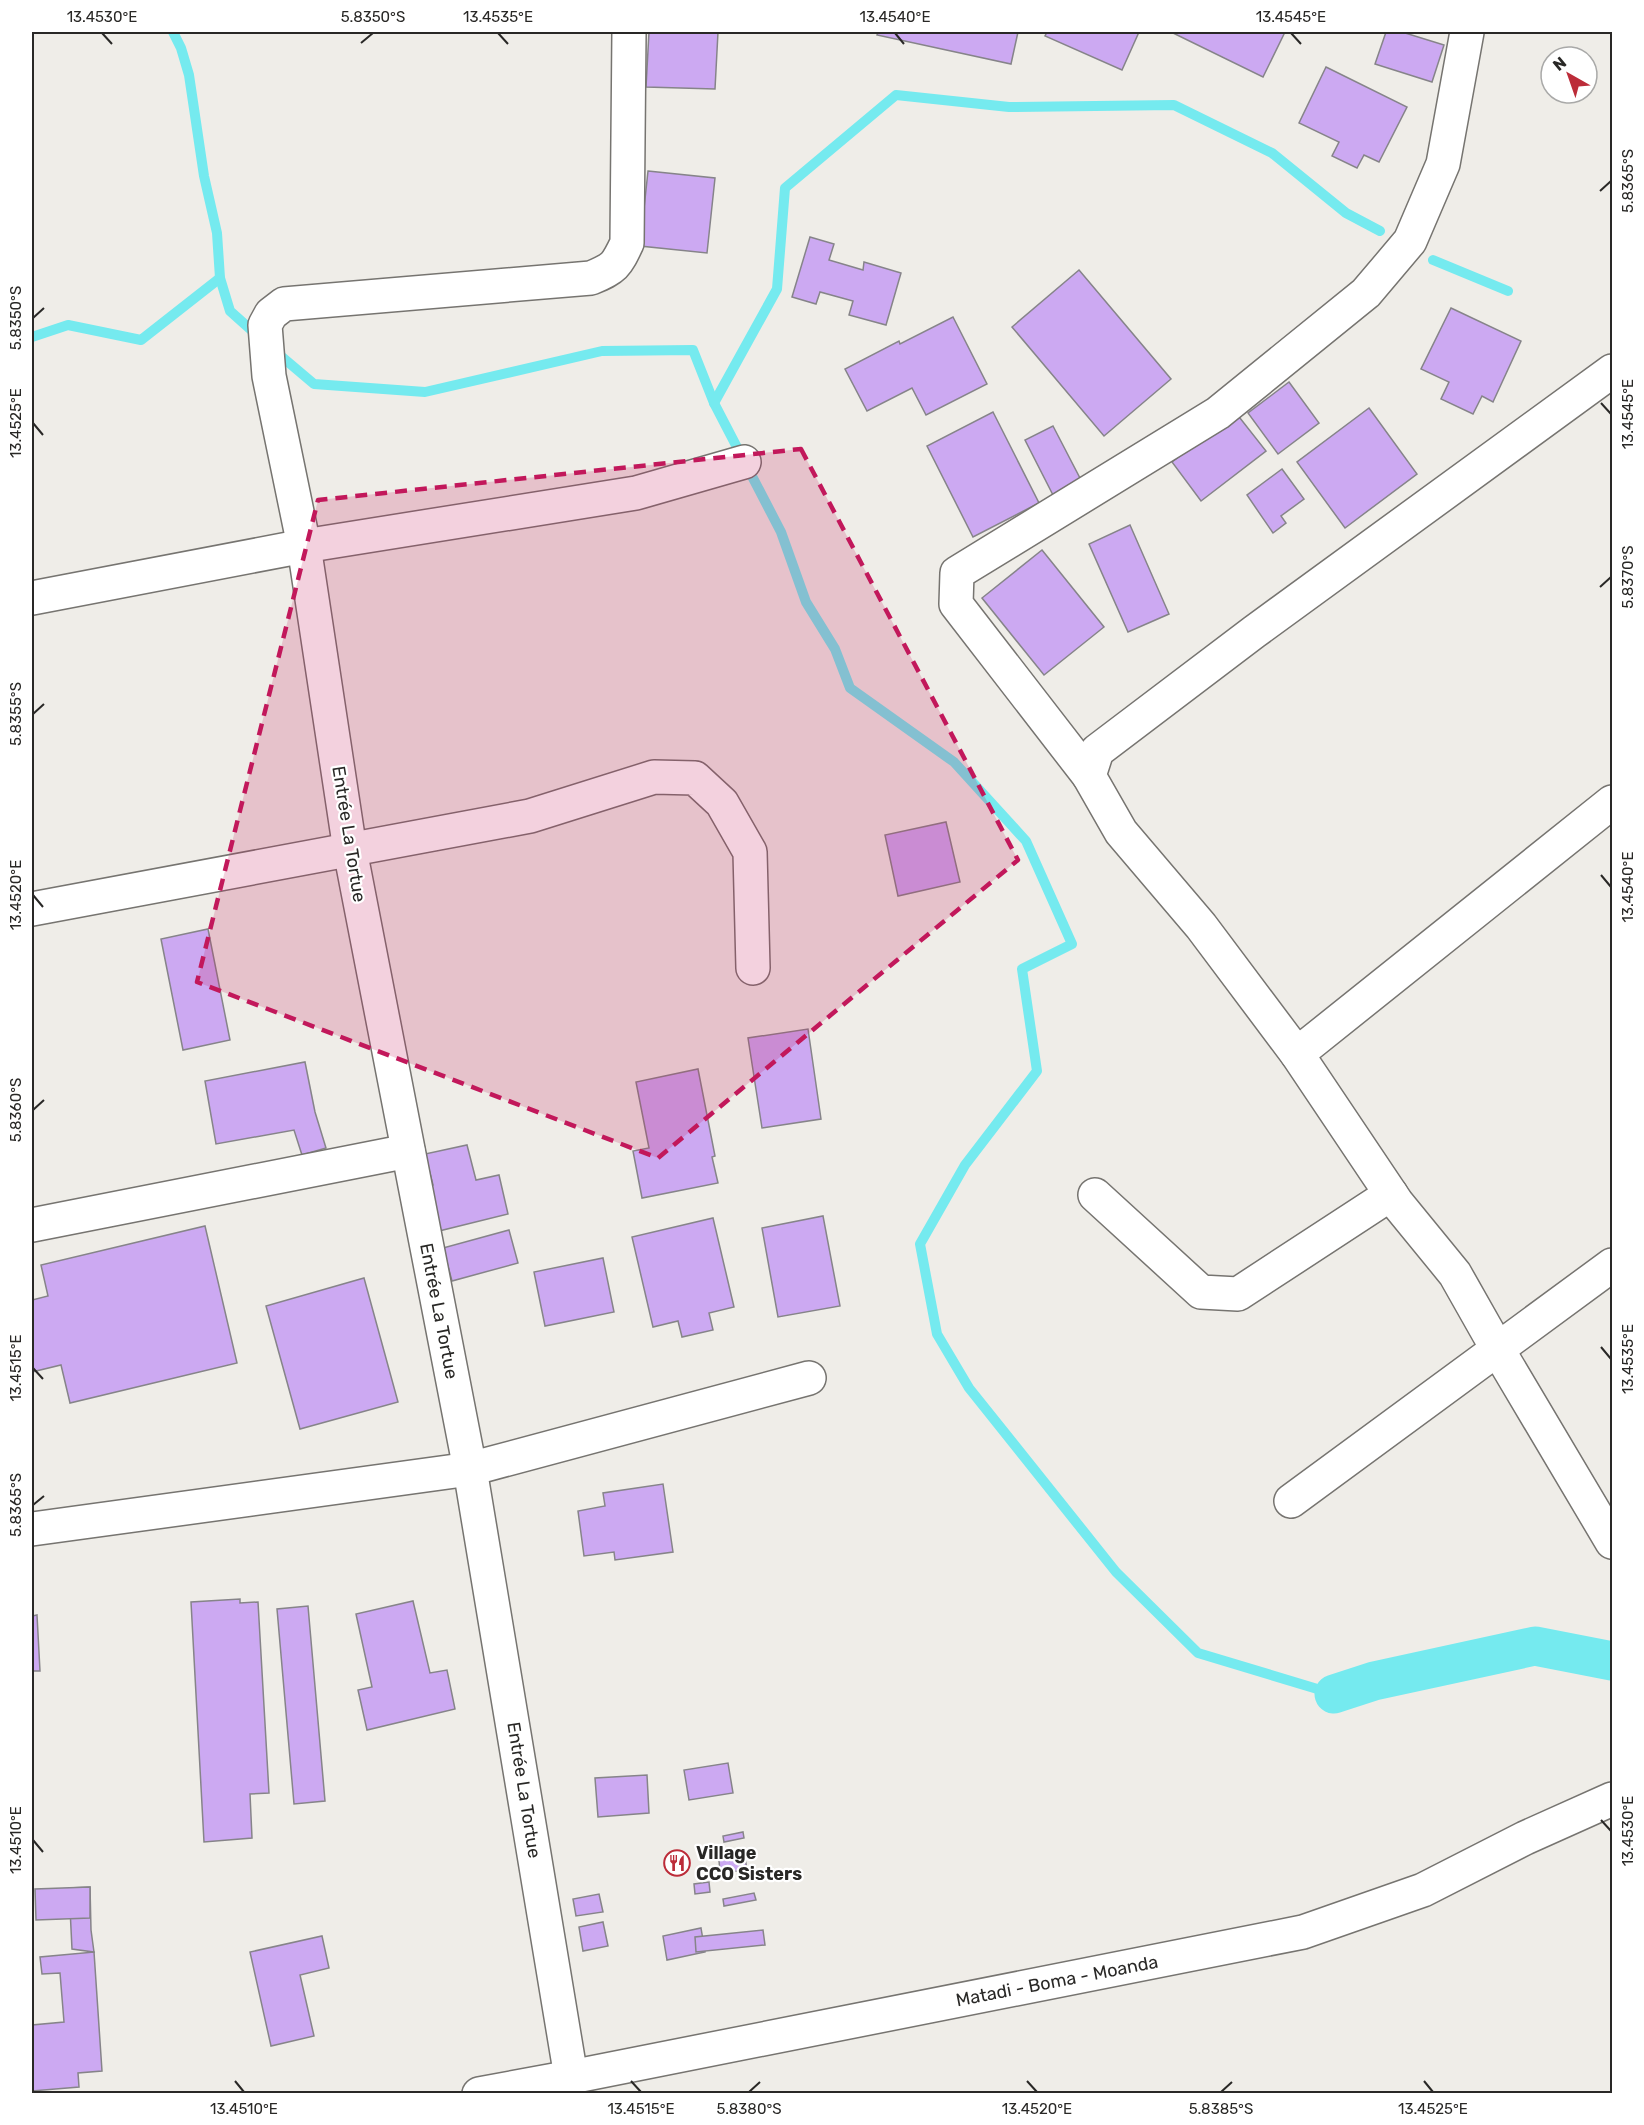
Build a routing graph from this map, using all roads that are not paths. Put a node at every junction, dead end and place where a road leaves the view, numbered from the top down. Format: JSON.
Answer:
{"nodes":[{"id":1,"x":629,"y":32,"type":"edge"},
{"id":2,"x":1467,"y":32,"type":"edge"},
{"id":3,"x":1612,"y":371,"type":"edge"},
{"id":4,"x":744,"y":462,"type":"dead end"},
{"id":5,"x":304,"y":546,"type":"junction"},
{"id":6,"x":32,"y":598,"type":"edge"},
{"id":7,"x":1089,"y":776,"type":"junction"},
{"id":8,"x":1612,"y":801,"type":"edge"},
{"id":9,"x":350,"y":850,"type":"junction"},
{"id":10,"x":32,"y":909,"type":"edge"},
{"id":11,"x":753,"y":968,"type":"dead end"},
{"id":12,"x":1297,"y":1054,"type":"junction"},
{"id":13,"x":408,"y":1151,"type":"junction"},
{"id":14,"x":1391,"y":1194,"type":"junction"},
{"id":15,"x":1095,"y":1195,"type":"dead end"},
{"id":16,"x":32,"y":1225,"type":"edge"},
{"id":17,"x":1612,"y":1265,"type":"edge"},
{"id":18,"x":1498,"y":1350,"type":"junction"},
{"id":19,"x":809,"y":1378,"type":"dead end"},
{"id":20,"x":470,"y":1468,"type":"junction"},
{"id":21,"x":1291,"y":1502,"type":"dead end"},
{"id":22,"x":32,"y":1528,"type":"edge"},
{"id":23,"x":1612,"y":1542,"type":"edge"},
{"id":24,"x":1612,"y":1799,"type":"edge"},
{"id":25,"x":571,"y":2077,"type":"junction"},
{"id":26,"x":479,"y":2094,"type":"edge"}],
"edges":[{"from":1,"to":5,"type":"main road","name":"Entrée La Tortue"},
{"from":2,"to":7,"type":"main road"},
{"from":3,"to":7,"type":"main road"},
{"from":4,"to":5,"type":"main road"},
{"from":5,"to":6,"type":"main road"},
{"from":5,"to":9,"type":"main road","name":"Entrée La Tortue"},
{"from":7,"to":12,"type":"main road"},
{"from":8,"to":12,"type":"main road"},
{"from":9,"to":10,"type":"main road"},
{"from":9,"to":11,"type":"main road"},
{"from":9,"to":13,"type":"main road","name":"Entrée La Tortue"},
{"from":12,"to":14,"type":"main road"},
{"from":13,"to":16,"type":"main road"},
{"from":13,"to":20,"type":"main road","name":"Entrée La Tortue"},
{"from":14,"to":15,"type":"main road"},
{"from":14,"to":18,"type":"main road"},
{"from":17,"to":18,"type":"main road"},
{"from":18,"to":21,"type":"main road"},
{"from":18,"to":23,"type":"main road"},
{"from":19,"to":20,"type":"main road"},
{"from":20,"to":22,"type":"main road"},
{"from":20,"to":25,"type":"main road","name":"Entrée La Tortue"},
{"from":24,"to":25,"type":"main road","name":"Matadi - Boma - Moanda"},
{"from":25,"to":26,"type":"main road","name":"Matadi - Boma - Moanda"}]}
